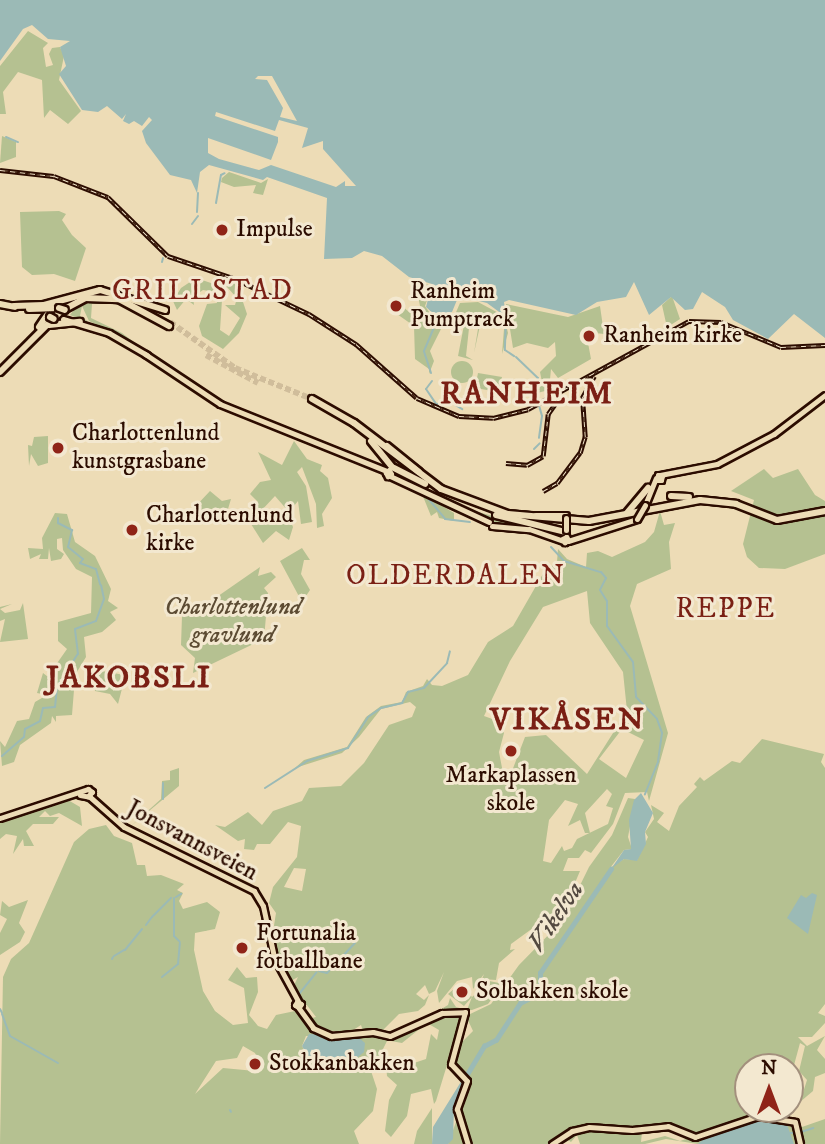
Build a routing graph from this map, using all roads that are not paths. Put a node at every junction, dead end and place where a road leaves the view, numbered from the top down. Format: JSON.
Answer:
{"nodes":[{"id":1,"x":116,"y":296,"type":"junction"},
{"id":2,"x":72,"y":297,"type":"junction"},
{"id":3,"x":0,"y":304,"type":"edge"},
{"id":4,"x":15,"y":306,"type":"junction"},
{"id":5,"x":142,"y":310,"type":"junction"},
{"id":6,"x":164,"y":310,"type":"dead end"},
{"id":7,"x":59,"y":316,"type":"junction"},
{"id":8,"x":27,"y":343,"type":"junction"},
{"id":9,"x":0,"y":371,"type":"edge"},
{"id":10,"x":825,"y":395,"type":"edge"},
{"id":11,"x":311,"y":401,"type":"tunnel mouth"},
{"id":12,"x":375,"y":441,"type":"junction"},
{"id":13,"x":390,"y":472,"type":"junction"},
{"id":14,"x":426,"y":482,"type":"junction"},
{"id":15,"x":648,"y":488,"type":"junction"},
{"id":16,"x":671,"y":496,"type":"dead end"},
{"id":17,"x":705,"y":500,"type":"junction"},
{"id":18,"x":738,"y":505,"type":"junction"},
{"id":19,"x":825,"y":511,"type":"edge"},
{"id":20,"x":508,"y":514,"type":"junction"},
{"id":21,"x":496,"y":515,"type":"junction"},
{"id":22,"x":619,"y":516,"type":"junction"},
{"id":23,"x":566,"y":517,"type":"joint"},
{"id":24,"x":566,"y":538,"type":"junction"},
{"id":25,"x":0,"y":817,"type":"edge"},
{"id":26,"x":693,"y":1137,"type":"junction"},
{"id":27,"x":468,"y":1144,"type":"edge"},
{"id":28,"x":552,"y":1144,"type":"edge"},
{"id":29,"x":695,"y":1144,"type":"edge"},
{"id":30,"x":800,"y":1144,"type":"edge"}],
"edges":[{"from":1,"to":2,"type":"highway"},
{"from":1,"to":5,"type":"highway"},
{"from":1,"to":8,"type":"highway"},
{"from":2,"to":4,"type":"highway"},
{"from":2,"to":6,"type":"highway"},
{"from":2,"to":7,"type":"highway"},
{"from":3,"to":4,"type":"highway"},
{"from":3,"to":7,"type":"highway"},
{"from":4,"to":7,"type":"highway"},
{"from":5,"to":7,"type":"highway"},
{"from":5,"to":8,"type":"highway"},
{"from":7,"to":8,"type":"highway"},
{"from":7,"to":13,"type":"main road"},
{"from":8,"to":9,"type":"highway"},
{"from":10,"to":15,"type":"main road"},
{"from":11,"to":12,"type":"highway"},
{"from":12,"to":13,"type":"highway"},
{"from":12,"to":14,"type":"highway"},
{"from":13,"to":14,"type":"highway"},
{"from":13,"to":24,"type":"main road"},
{"from":14,"to":20,"type":"highway"},
{"from":14,"to":21,"type":"highway"},
{"from":15,"to":22,"type":"highway"},
{"from":15,"to":24,"type":"main road","bridge":true},
{"from":16,"to":17,"type":"highway"},
{"from":17,"to":18,"type":"highway"},
{"from":17,"to":22,"type":"highway"},
{"from":18,"to":19,"type":"highway"},
{"from":18,"to":21,"type":"highway"},
{"from":20,"to":22,"type":"highway"},
{"from":20,"to":23,"type":"highway"},
{"from":21,"to":24,"type":"highway"},
{"from":23,"to":24,"type":"main road","bridge":true},
{"from":25,"to":27,"type":"main road","name":"Jonsvannsveien"},
{"from":26,"to":28,"type":"main road"},
{"from":26,"to":29,"type":"main road"},
{"from":26,"to":30,"type":"main road"}]}
